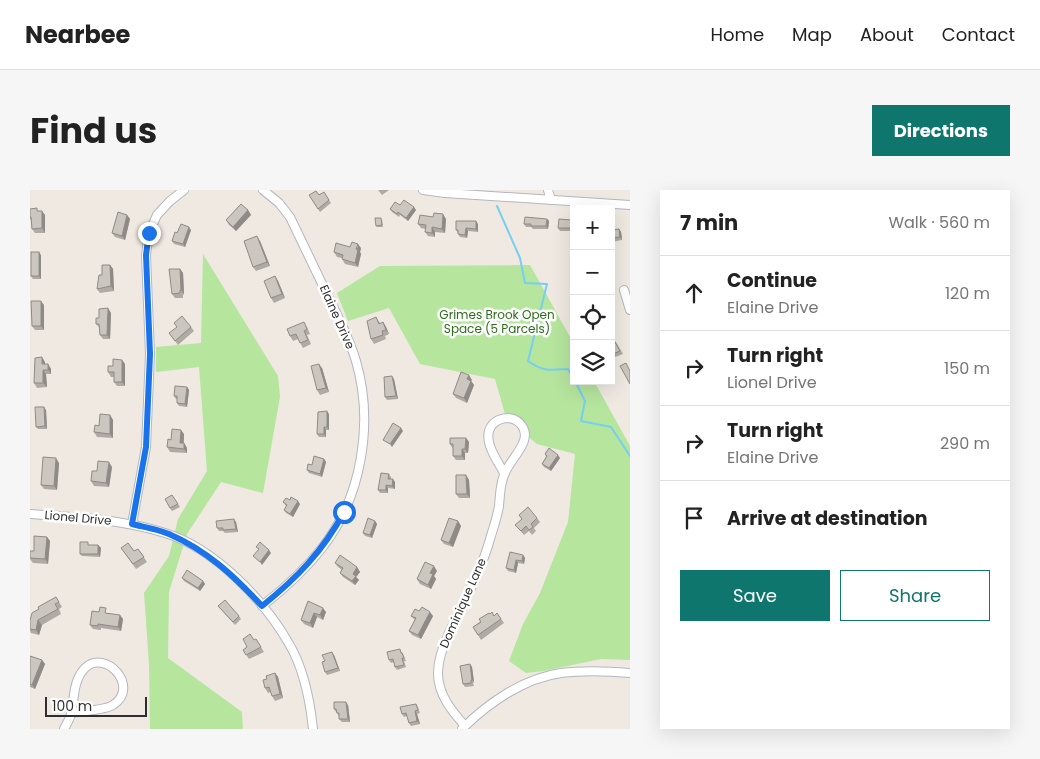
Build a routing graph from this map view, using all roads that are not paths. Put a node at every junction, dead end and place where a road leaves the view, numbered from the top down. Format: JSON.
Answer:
{"nodes":[{"id":1,"x":184,"y":190,"type":"edge"},
{"id":2,"x":263,"y":190,"type":"edge"},
{"id":3,"x":423,"y":190,"type":"edge"},
{"id":4,"x":548,"y":190,"type":"edge"},
{"id":5,"x":551,"y":200,"type":"junction"},
{"id":6,"x":630,"y":205,"type":"edge"},
{"id":7,"x":624,"y":290,"type":"dead end"},
{"id":8,"x":630,"y":310,"type":"edge"},
{"id":9,"x":504,"y":473,"type":"junction"},
{"id":10,"x":30,"y":514,"type":"edge"},
{"id":11,"x":132,"y":524,"type":"junction"},
{"id":12,"x":262,"y":606,"type":"junction"},
{"id":13,"x":630,"y":673,"type":"edge"},
{"id":14,"x":72,"y":713,"type":"junction"},
{"id":15,"x":464,"y":727,"type":"edge"},
{"id":16,"x":64,"y":729,"type":"edge"},
{"id":17,"x":314,"y":729,"type":"edge"}],
"edges":[{"from":1,"to":11,"type":"street"},
{"from":2,"to":12,"type":"street","name":"Elaine Drive"},
{"from":3,"to":5,"type":"street"},
{"from":4,"to":5,"type":"street"},
{"from":5,"to":6,"type":"street"},
{"from":7,"to":8,"type":"street"},
{"from":9,"to":9,"type":"street","name":"Dominique Lane"},
{"from":9,"to":15,"type":"street","name":"Dominique Lane"},
{"from":10,"to":11,"type":"street","name":"Lionel Drive"},
{"from":11,"to":12,"type":"street","name":"Lionel Drive"},
{"from":12,"to":17,"type":"street","name":"Lionel Drive"},
{"from":13,"to":15,"type":"street"},
{"from":14,"to":14,"type":"street"},
{"from":14,"to":16,"type":"street"}]}
